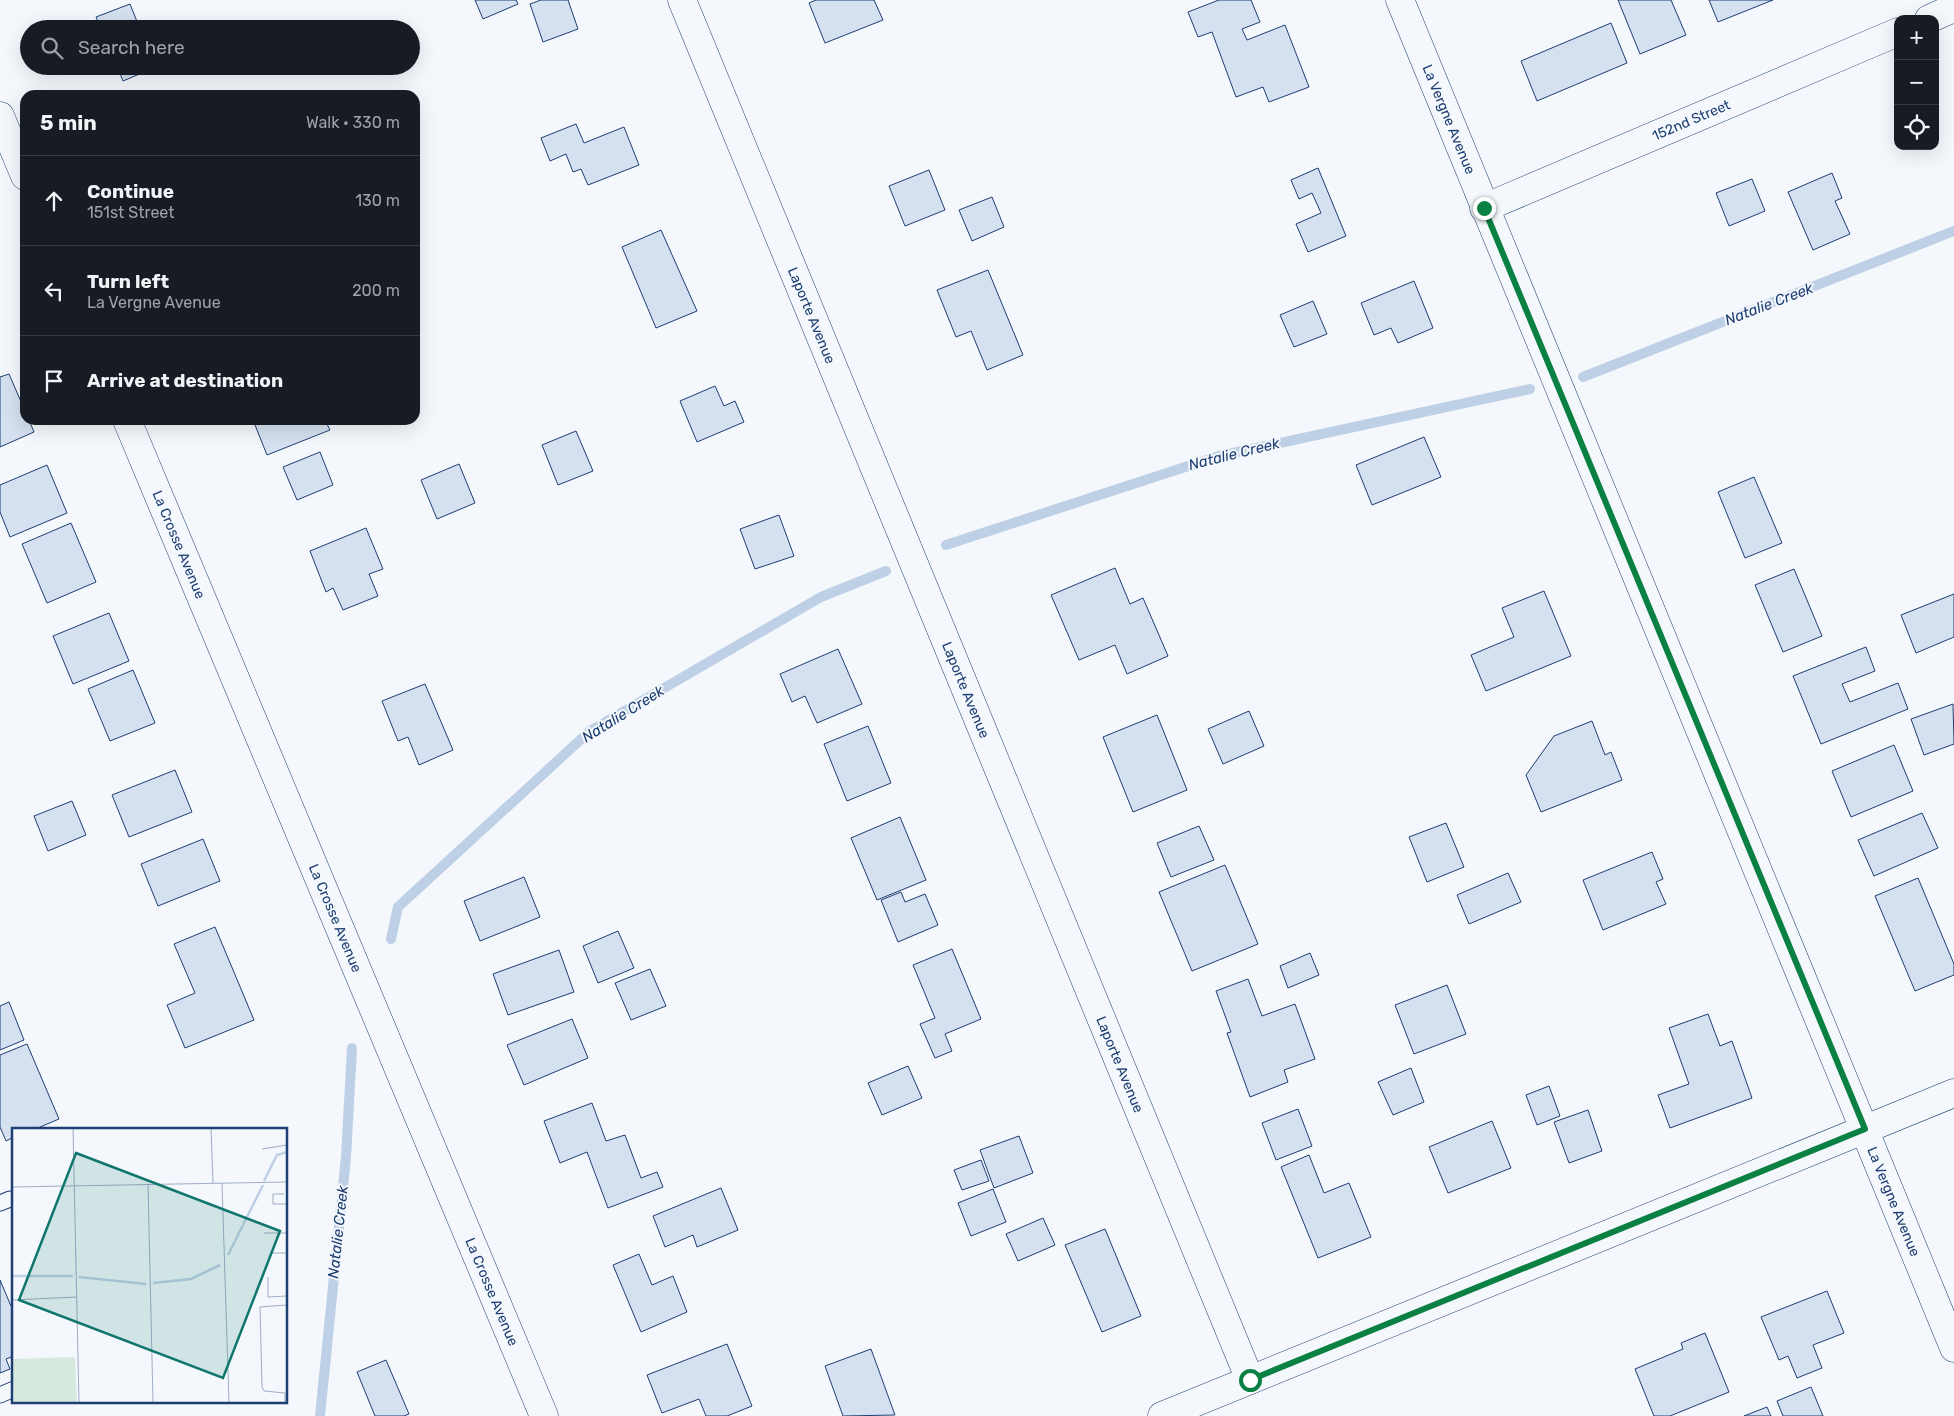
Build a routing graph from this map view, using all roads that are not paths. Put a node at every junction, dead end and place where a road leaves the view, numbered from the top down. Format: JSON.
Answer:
{"nodes":[{"id":1,"x":682,"y":0,"type":"edge"},
{"id":2,"x":1400,"y":0,"type":"edge"},
{"id":3,"x":1954,"y":8,"type":"edge"},
{"id":4,"x":1938,"y":15,"type":"edge"},
{"id":5,"x":1894,"y":34,"type":"edge"},
{"id":6,"x":0,"y":116,"type":"edge"},
{"id":7,"x":20,"y":164,"type":"edge"},
{"id":8,"x":1484,"y":208,"type":"junction"},
{"id":9,"x":129,"y":425,"type":"edge"},
{"id":10,"x":1954,"y":1093,"type":"edge"},
{"id":11,"x":1865,"y":1129,"type":"junction"},
{"id":12,"x":1954,"y":1348,"type":"edge"},
{"id":13,"x":1250,"y":1380,"type":"junction"},
{"id":14,"x":12,"y":1390,"type":"edge"},
{"id":15,"x":0,"y":1395,"type":"edge"},
{"id":16,"x":544,"y":1416,"type":"edge"},
{"id":17,"x":1162,"y":1416,"type":"edge"}],
"edges":[{"from":1,"to":13,"type":"street","name":"Laporte Avenue"},
{"from":2,"to":8,"type":"street","name":"La Vergne Avenue"},
{"from":3,"to":4,"type":"street"},
{"from":5,"to":8,"type":"street","name":"152nd Street"},
{"from":6,"to":7,"type":"street"},
{"from":8,"to":11,"type":"street","name":"La Vergne Avenue"},
{"from":9,"to":16,"type":"street","name":"La Crosse Avenue"},
{"from":10,"to":11,"type":"street"},
{"from":11,"to":12,"type":"street","name":"La Vergne Avenue"},
{"from":11,"to":13,"type":"street"},
{"from":13,"to":17,"type":"street"},
{"from":14,"to":15,"type":"lane"}]}
